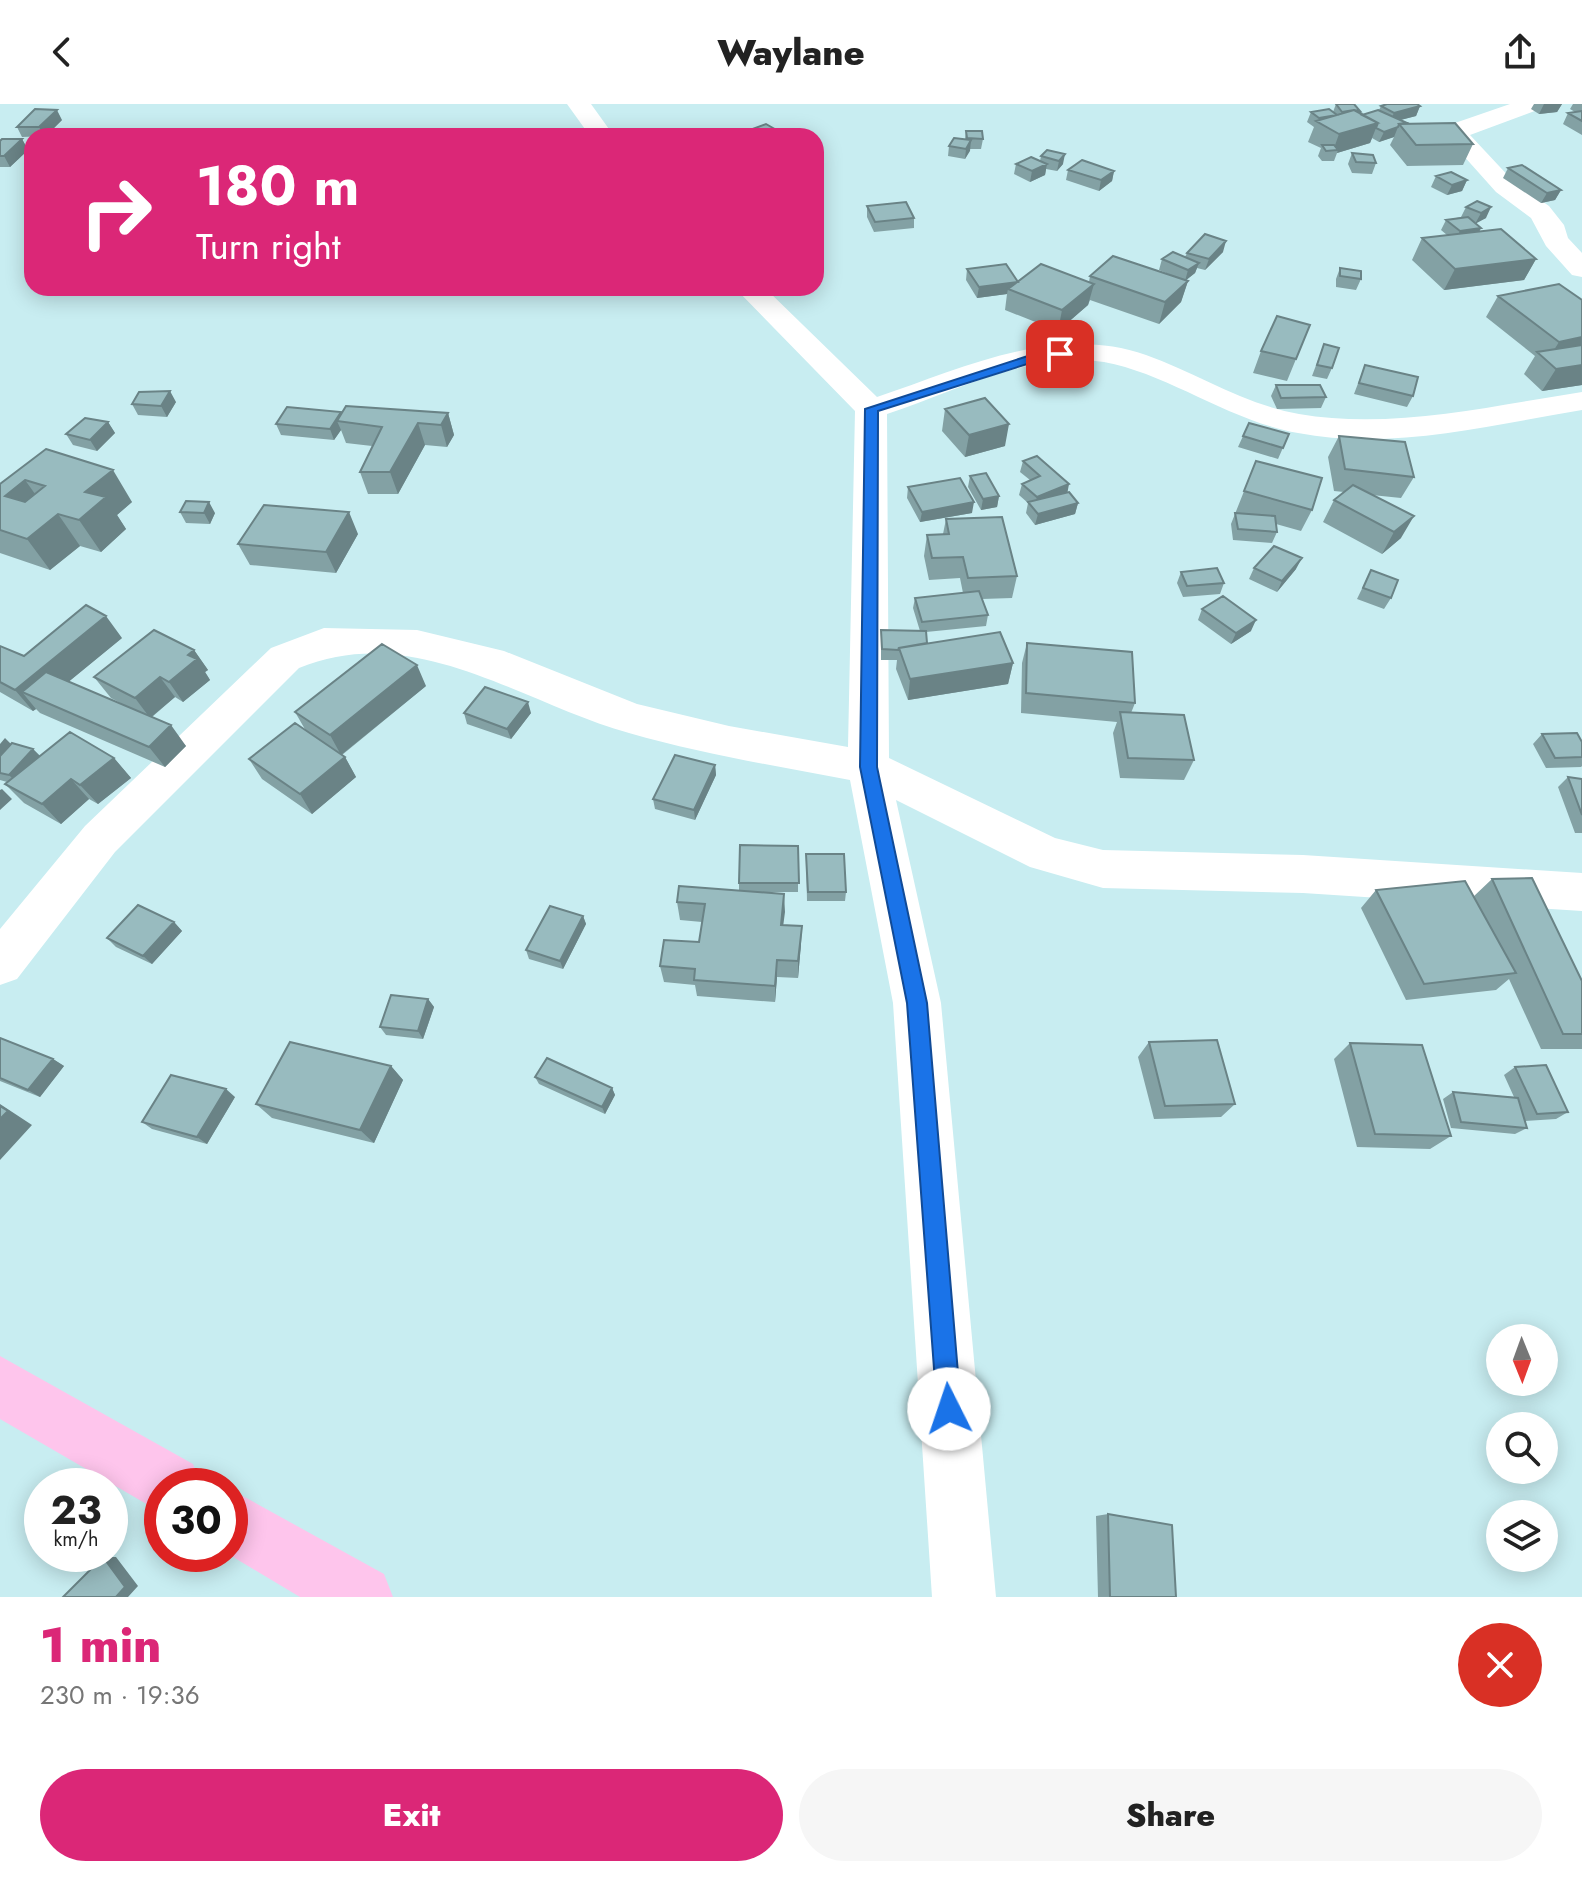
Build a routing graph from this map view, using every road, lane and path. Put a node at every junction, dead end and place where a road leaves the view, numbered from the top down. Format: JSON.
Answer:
{"nodes":[{"id":1,"x":579,"y":104,"type":"edge"},
{"id":2,"x":1532,"y":104,"type":"edge"},
{"id":3,"x":596,"y":128,"type":"edge"},
{"id":4,"x":1582,"y":269,"type":"edge"},
{"id":5,"x":757,"y":296,"type":"edge"},
{"id":6,"x":1582,"y":401,"type":"edge"},
{"id":7,"x":871,"y":409,"type":"junction"},
{"id":8,"x":868,"y":767,"type":"junction"},
{"id":9,"x":1582,"y":892,"type":"edge"},
{"id":10,"x":0,"y":964,"type":"edge"},
{"id":11,"x":0,"y":1386,"type":"edge"},
{"id":12,"x":144,"y":1470,"type":"edge"},
{"id":13,"x":248,"y":1531,"type":"edge"},
{"id":14,"x":361,"y":1597,"type":"edge"},
{"id":15,"x":964,"y":1597,"type":"edge"}],
"edges":[{"from":1,"to":3,"type":"street"},
{"from":2,"to":4,"type":"street"},
{"from":5,"to":7,"type":"street"},
{"from":6,"to":7,"type":"street"},
{"from":7,"to":8,"type":"street"},
{"from":8,"to":9,"type":"street"},
{"from":8,"to":10,"type":"street"},
{"from":8,"to":15,"type":"street"},
{"from":11,"to":12,"type":"main road"},
{"from":13,"to":14,"type":"main road"}]}
